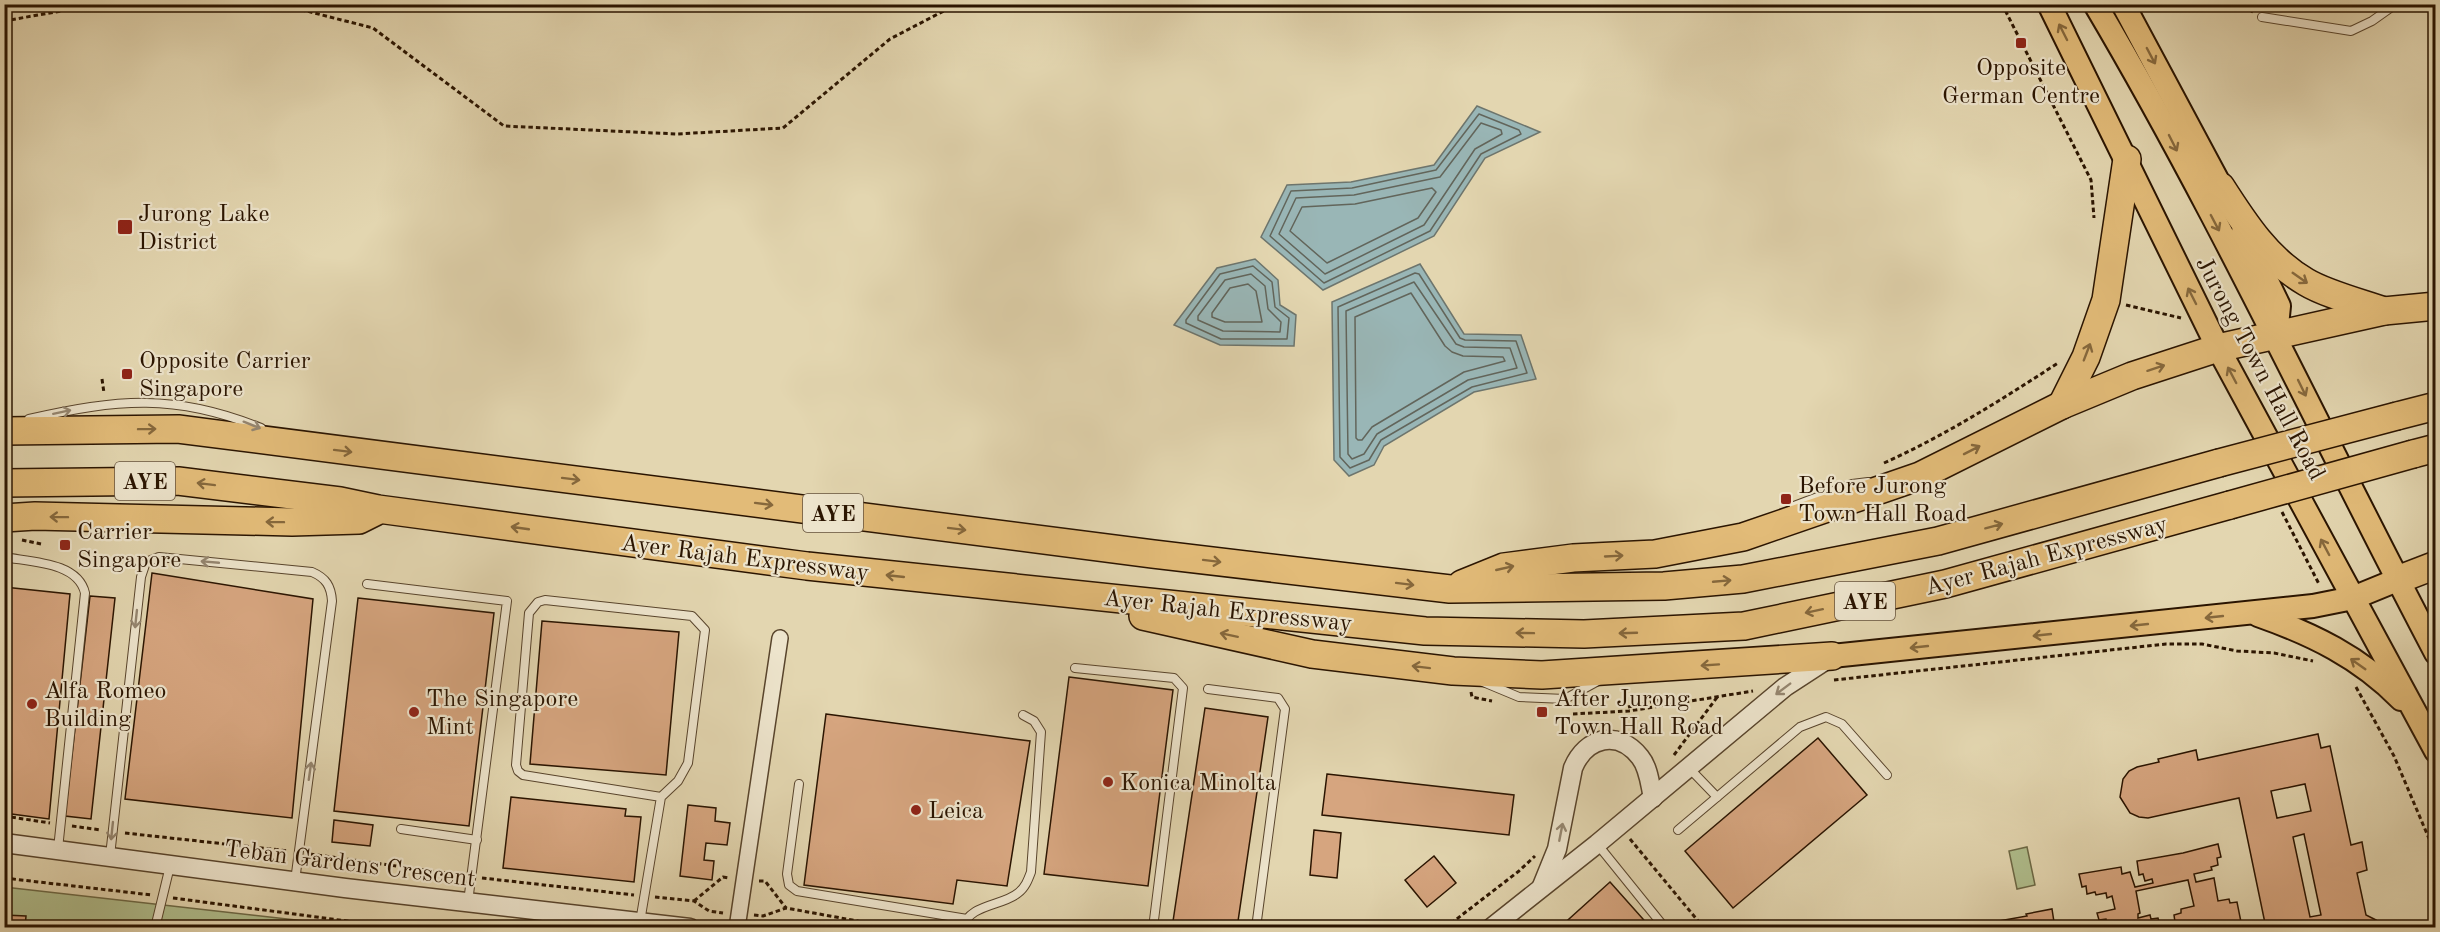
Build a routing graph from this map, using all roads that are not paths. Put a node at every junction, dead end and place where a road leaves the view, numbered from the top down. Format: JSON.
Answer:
{"nodes":[{"id":1,"x":2049,"y":4,"type":"edge"},
{"id":2,"x":2095,"y":4,"type":"edge"},
{"id":3,"x":2123,"y":4,"type":"edge"},
{"id":4,"x":2396,"y":4,"type":"edge"},
{"id":5,"x":2262,"y":17,"type":"dead end"},
{"id":6,"x":2127,"y":159,"type":"junction"},
{"id":7,"x":2221,"y":187,"type":"junction"},
{"id":8,"x":2436,"y":306,"type":"edge"},
{"id":9,"x":2395,"y":310,"type":"junction"},
{"id":10,"x":2276,"y":336,"type":"junction"},
{"id":11,"x":2218,"y":348,"type":"junction"},
{"id":12,"x":2062,"y":405,"type":"junction"},
{"id":13,"x":2436,"y":406,"type":"edge"},
{"id":14,"x":4,"y":425,"type":"edge"},
{"id":15,"x":4,"y":431,"type":"edge"},
{"id":16,"x":306,"y":447,"type":"junction"},
{"id":17,"x":2424,"y":451,"type":"edge"},
{"id":18,"x":1920,"y":476,"type":"junction"},
{"id":19,"x":4,"y":483,"type":"edge"},
{"id":20,"x":378,"y":510,"type":"junction"},
{"id":21,"x":1782,"y":510,"type":"dead end"},
{"id":22,"x":4,"y":518,"type":"edge"},
{"id":23,"x":4,"y":557,"type":"edge"},
{"id":24,"x":2436,"y":566,"type":"edge"},
{"id":25,"x":2397,"y":580,"type":"junction"},
{"id":26,"x":367,"y":584,"type":"dead end"},
{"id":27,"x":1016,"y":588,"type":"junction"},
{"id":28,"x":1450,"y":589,"type":"junction"},
{"id":29,"x":2353,"y":598,"type":"junction"},
{"id":30,"x":2250,"y":613,"type":"junction"},
{"id":31,"x":780,"y":638,"type":"dead end"},
{"id":32,"x":2436,"y":653,"type":"edge"},
{"id":33,"x":1075,"y":668,"type":"dead end"},
{"id":34,"x":1828,"y":668,"type":"junction"},
{"id":35,"x":1208,"y":689,"type":"dead end"},
{"id":36,"x":1023,"y":715,"type":"dead end"},
{"id":37,"x":2418,"y":716,"type":"junction"},
{"id":38,"x":2436,"y":752,"type":"edge"},
{"id":39,"x":1688,"y":768,"type":"junction"},
{"id":40,"x":1887,"y":775,"type":"dead end"},
{"id":41,"x":799,"y":784,"type":"dead end"},
{"id":42,"x":661,"y":797,"type":"junction"},
{"id":43,"x":1717,"y":797,"type":"junction"},
{"id":44,"x":1653,"y":798,"type":"junction"},
{"id":45,"x":401,"y":829,"type":"dead end"},
{"id":46,"x":1678,"y":830,"type":"dead end"},
{"id":47,"x":477,"y":840,"type":"junction"},
{"id":48,"x":4,"y":843,"type":"edge"},
{"id":49,"x":1597,"y":844,"type":"junction"},
{"id":50,"x":58,"y":849,"type":"junction"},
{"id":51,"x":110,"y":856,"type":"junction"},
{"id":52,"x":171,"y":864,"type":"junction"},
{"id":53,"x":295,"y":881,"type":"junction"},
{"id":54,"x":1541,"y":887,"type":"junction"},
{"id":55,"x":468,"y":902,"type":"junction"},
{"id":56,"x":967,"y":919,"type":"junction"},
{"id":57,"x":738,"y":921,"type":"edge"},
{"id":58,"x":640,"y":922,"type":"junction"},
{"id":59,"x":155,"y":927,"type":"edge"},
{"id":60,"x":690,"y":927,"type":"edge"},
{"id":61,"x":963,"y":927,"type":"edge"},
{"id":62,"x":1153,"y":927,"type":"edge"},
{"id":63,"x":1256,"y":927,"type":"edge"},
{"id":64,"x":1491,"y":927,"type":"edge"},
{"id":65,"x":1665,"y":927,"type":"edge"}],
"edges":[{"from":6,"to":1,"type":"main road","name":"Jurong Town Hall Road","one_way":true},
{"from":2,"to":10,"type":"main road","name":"Jurong Town Hall Road","one_way":true},
{"from":3,"to":7,"type":"main road","name":"Jurong Town Hall Road","one_way":true},
{"from":4,"to":5,"type":"lane"},
{"from":11,"to":6,"type":"main road","name":"Jurong Town Hall Road","one_way":true},
{"from":12,"to":6,"type":"highway","one_way":true},
{"from":7,"to":9,"type":"highway","one_way":true},
{"from":7,"to":10,"type":"main road","name":"Jurong Town Hall Road"},
{"from":8,"to":9,"type":"highway"},
{"from":9,"to":10,"type":"highway"},
{"from":10,"to":11,"type":"highway"},
{"from":10,"to":25,"type":"main road","name":"Jurong Town Hall Road","one_way":true},
{"from":12,"to":11,"type":"highway","one_way":true},
{"from":29,"to":11,"type":"main road","name":"Jurong Town Hall Road","one_way":true},
{"from":18,"to":12,"type":"highway","one_way":true},
{"from":28,"to":13,"type":"highway","name":"Ayer Rajah Expressway","number":"AYE","one_way":true,"bridge":true},
{"from":14,"to":16,"type":"lane","one_way":true},
{"from":15,"to":16,"type":"highway","name":"Ayer Rajah Expressway","number":"AYE","one_way":true},
{"from":16,"to":28,"type":"highway","name":"Ayer Rajah Expressway","number":"AYE","one_way":true},
{"from":17,"to":27,"type":"highway","name":"Ayer Rajah Expressway","number":"AYE","one_way":true,"bridge":true},
{"from":18,"to":21,"type":"lane"},
{"from":28,"to":18,"type":"highway","one_way":true},
{"from":20,"to":19,"type":"highway","name":"Ayer Rajah Expressway","number":"AYE","one_way":true},
{"from":20,"to":22,"type":"highway","one_way":true},
{"from":27,"to":20,"type":"highway","name":"Ayer Rajah Expressway","number":"AYE","one_way":true},
{"from":23,"to":50,"type":"lane"},
{"from":24,"to":25,"type":"highway"},
{"from":25,"to":29,"type":"main road"},
{"from":25,"to":32,"type":"main road","name":"Jurong Town Hall Road"},
{"from":26,"to":47,"type":"lane"},
{"from":34,"to":27,"type":"highway","one_way":true},
{"from":29,"to":30,"type":"main road"},
{"from":29,"to":37,"type":"main road","name":"Jurong Town Hall Road"},
{"from":30,"to":34,"type":"main road","one_way":true},
{"from":37,"to":30,"type":"main road","one_way":true},
{"from":31,"to":57,"type":"street"},
{"from":33,"to":62,"type":"lane"},
{"from":34,"to":39,"type":"street","one_way":true},
{"from":35,"to":63,"type":"lane"},
{"from":36,"to":56,"type":"lane"},
{"from":37,"to":38,"type":"main road","name":"Jurong Town Hall Road"},
{"from":39,"to":43,"type":"lane"},
{"from":39,"to":44,"type":"street"},
{"from":40,"to":43,"type":"lane"},
{"from":41,"to":56,"type":"lane"},
{"from":42,"to":42,"type":"lane"},
{"from":42,"to":58,"type":"lane"},
{"from":43,"to":46,"type":"lane"},
{"from":44,"to":49,"type":"street"},
{"from":54,"to":44,"type":"street","one_way":true},
{"from":45,"to":47,"type":"lane"},
{"from":47,"to":55,"type":"lane"},
{"from":48,"to":50,"type":"street","name":"Teban Gardens Crescent"},
{"from":49,"to":54,"type":"street"},
{"from":49,"to":65,"type":"lane"},
{"from":50,"to":51,"type":"street","name":"Teban Gardens Crescent"},
{"from":51,"to":52,"type":"street","name":"Teban Gardens Crescent"},
{"from":53,"to":51,"type":"lane","one_way":true},
{"from":52,"to":53,"type":"street","name":"Teban Gardens Crescent"},
{"from":52,"to":59,"type":"lane"},
{"from":53,"to":55,"type":"street","name":"Teban Gardens Crescent"},
{"from":54,"to":64,"type":"street"},
{"from":55,"to":58,"type":"street","name":"Teban Gardens Crescent"},
{"from":56,"to":61,"type":"lane"},
{"from":58,"to":60,"type":"street","name":"Teban Gardens Crescent"}]}
